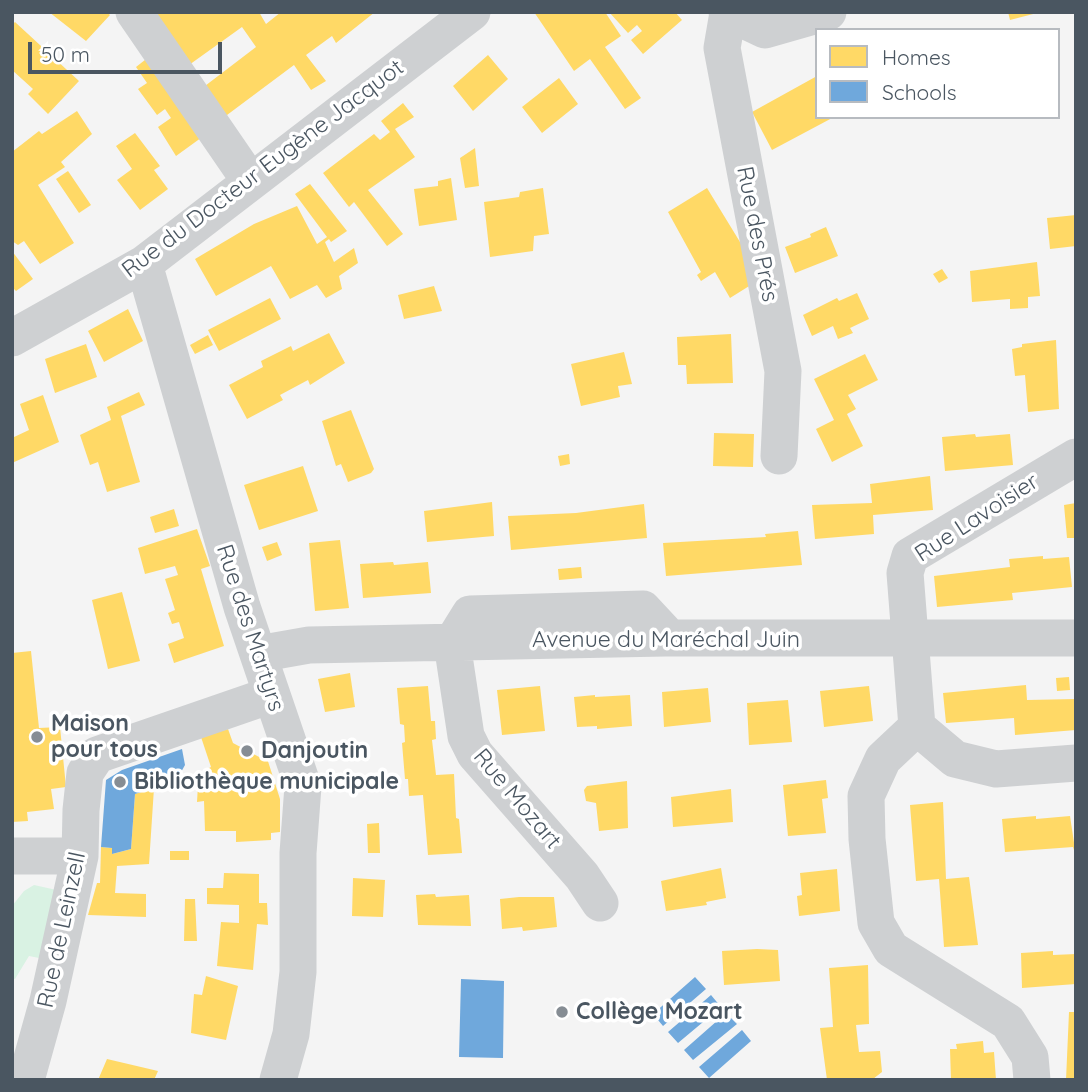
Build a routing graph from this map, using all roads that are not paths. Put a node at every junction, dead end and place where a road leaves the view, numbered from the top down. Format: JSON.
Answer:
{"nodes":[{"id":1,"x":134,"y":12,"type":"edge"},
{"id":2,"x":471,"y":12,"type":"edge"},
{"id":3,"x":828,"y":12,"type":"edge"},
{"id":4,"x":728,"y":13,"type":"edge"},
{"id":5,"x":250,"y":181,"type":"junction"},
{"id":6,"x":144,"y":264,"type":"junction"},
{"id":7,"x":12,"y":338,"type":"edge"},
{"id":8,"x":779,"y":456,"type":"dead end"},
{"id":9,"x":1076,"y":457,"type":"edge"},
{"id":10,"x":1076,"y":638,"type":"edge"},
{"id":11,"x":910,"y":639,"type":"junction"},
{"id":12,"x":452,"y":643,"type":"junction"},
{"id":13,"x":258,"y":654,"type":"junction"},
{"id":14,"x":271,"y":695,"type":"junction"},
{"id":15,"x":917,"y":727,"type":"junction"},
{"id":16,"x":1076,"y":763,"type":"edge"},
{"id":17,"x":12,"y":856,"type":"edge"},
{"id":18,"x":80,"y":856,"type":"junction"},
{"id":19,"x":600,"y":903,"type":"dead end"},
{"id":20,"x":291,"y":1034,"type":"junction"},
{"id":21,"x":26,"y":1080,"type":"edge"},
{"id":22,"x":278,"y":1080,"type":"edge"},
{"id":23,"x":304,"y":1080,"type":"edge"},
{"id":24,"x":1032,"y":1080,"type":"edge"}],
"edges":[{"from":1,"to":5,"type":"street"},
{"from":2,"to":5,"type":"street","name":"Rue du Docteur Eugène Jacquot"},
{"from":3,"to":4,"type":"street"},
{"from":4,"to":8,"type":"street","name":"Rue des Prés"},
{"from":5,"to":6,"type":"street","name":"Rue du Docteur Eugène Jacquot"},
{"from":6,"to":7,"type":"street","name":"Rue du Docteur Eugène Jacquot"},
{"from":6,"to":13,"type":"street","name":"Rue des Martyrs"},
{"from":9,"to":11,"type":"street","name":"Rue Lavoisier"},
{"from":10,"to":11,"type":"street","name":"Avenue du Maréchal Juin"},
{"from":11,"to":12,"type":"street","name":"Avenue du Maréchal Juin"},
{"from":11,"to":15,"type":"street"},
{"from":12,"to":13,"type":"street","name":"Avenue du Maréchal Juin"},
{"from":12,"to":19,"type":"street","name":"Rue Mozart"},
{"from":13,"to":14,"type":"street","name":"Rue des Martyrs"},
{"from":14,"to":18,"type":"street","name":"Rue de Leinzell"},
{"from":14,"to":20,"type":"street","name":"Rue des Martyrs"},
{"from":15,"to":16,"type":"street"},
{"from":15,"to":24,"type":"street"},
{"from":17,"to":18,"type":"street"},
{"from":18,"to":21,"type":"street","name":"Rue de Leinzell"},
{"from":20,"to":22,"type":"street","name":"Rue des Martyrs"},
{"from":20,"to":23,"type":"street"}]}
